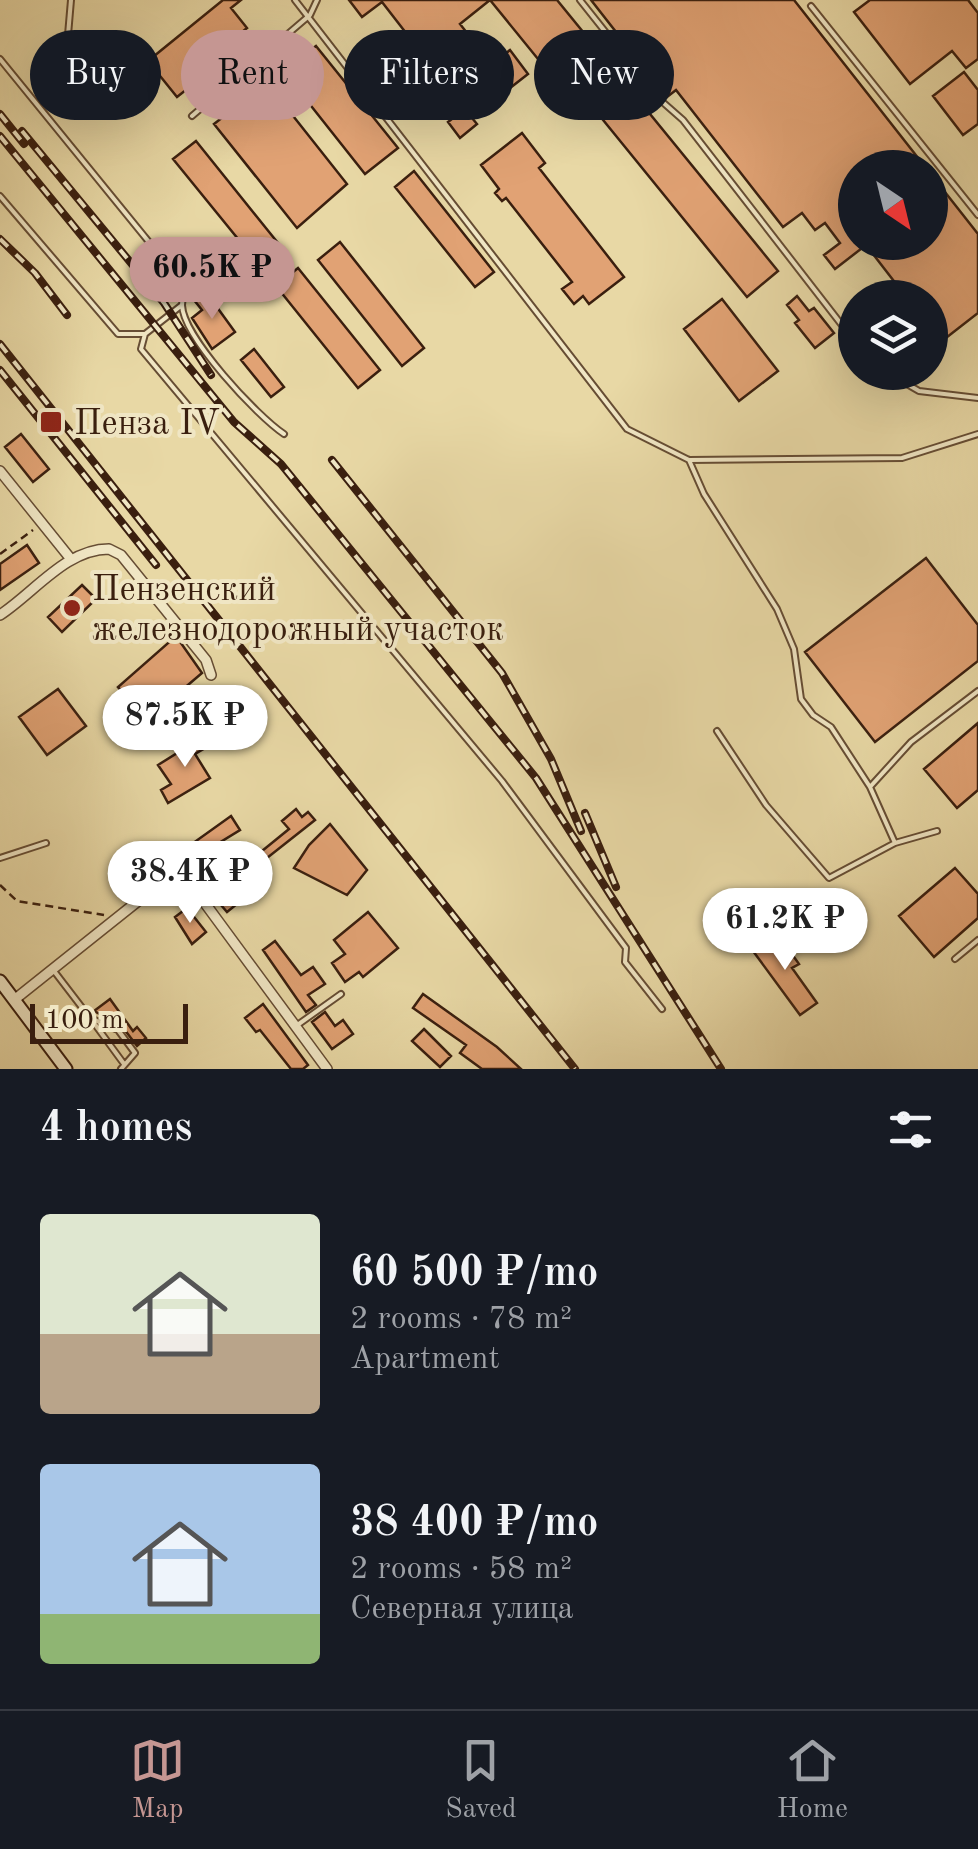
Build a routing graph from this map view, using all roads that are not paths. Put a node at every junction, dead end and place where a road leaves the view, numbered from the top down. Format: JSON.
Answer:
{"nodes":[{"id":1,"x":71,"y":0,"type":"edge"},
{"id":2,"x":296,"y":0,"type":"edge"},
{"id":3,"x":317,"y":0,"type":"edge"},
{"id":4,"x":580,"y":0,"type":"edge"},
{"id":5,"x":811,"y":6,"type":"dead end"},
{"id":6,"x":310,"y":15,"type":"junction"},
{"id":7,"x":68,"y":30,"type":"edge"},
{"id":8,"x":292,"y":30,"type":"edge"},
{"id":9,"x":0,"y":59,"type":"edge"},
{"id":10,"x":0,"y":196,"type":"edge"},
{"id":11,"x":978,"y":215,"type":"edge"},
{"id":12,"x":182,"y":305,"type":"junction"},
{"id":13,"x":838,"y":320,"type":"edge"},
{"id":14,"x":144,"y":334,"type":"junction"},
{"id":15,"x":917,"y":390,"type":"edge"},
{"id":16,"x":978,"y":398,"type":"edge"},
{"id":17,"x":284,"y":434,"type":"dead end"},
{"id":18,"x":978,"y":434,"type":"edge"},
{"id":19,"x":690,"y":460,"type":"junction"},
{"id":20,"x":0,"y":471,"type":"edge"},
{"id":21,"x":70,"y":558,"type":"junction"},
{"id":22,"x":0,"y":614,"type":"edge"},
{"id":23,"x":212,"y":675,"type":"dead end"},
{"id":24,"x":978,"y":691,"type":"edge"},
{"id":25,"x":718,"y":732,"type":"dead end"},
{"id":26,"x":870,"y":786,"type":"junction"},
{"id":27,"x":936,"y":831,"type":"dead end"},
{"id":28,"x":46,"y":843,"type":"dead end"},
{"id":29,"x":895,"y":843,"type":"junction"},
{"id":30,"x":0,"y":858,"type":"edge"},
{"id":31,"x":978,"y":940,"type":"edge"},
{"id":32,"x":955,"y":959,"type":"dead end"},
{"id":33,"x":54,"y":971,"type":"junction"},
{"id":34,"x":0,"y":981,"type":"edge"},
{"id":35,"x":340,"y":994,"type":"dead end"},
{"id":36,"x":14,"y":1000,"type":"junction"},
{"id":37,"x":662,"y":1009,"type":"dead end"},
{"id":38,"x":90,"y":1018,"type":"junction"},
{"id":39,"x":296,"y":1026,"type":"junction"},
{"id":40,"x":122,"y":1066,"type":"edge"},
{"id":41,"x":66,"y":1069,"type":"edge"},
{"id":42,"x":327,"y":1069,"type":"edge"}],
"edges":[{"from":1,"to":7,"type":"lane"},
{"from":2,"to":6,"type":"lane"},
{"from":3,"to":6,"type":"lane"},
{"from":4,"to":13,"type":"lane"},
{"from":5,"to":11,"type":"lane"},
{"from":6,"to":8,"type":"lane"},
{"from":6,"to":19,"type":"lane"},
{"from":9,"to":12,"type":"lane"},
{"from":10,"to":14,"type":"lane"},
{"from":12,"to":14,"type":"lane"},
{"from":12,"to":17,"type":"lane"},
{"from":14,"to":37,"type":"lane"},
{"from":15,"to":16,"type":"lane"},
{"from":18,"to":19,"type":"lane"},
{"from":19,"to":26,"type":"lane"},
{"from":20,"to":21,"type":"street"},
{"from":21,"to":22,"type":"street"},
{"from":21,"to":23,"type":"street"},
{"from":24,"to":26,"type":"lane"},
{"from":25,"to":29,"type":"lane"},
{"from":26,"to":29,"type":"lane"},
{"from":27,"to":29,"type":"lane"},
{"from":28,"to":30,"type":"lane"},
{"from":31,"to":32,"type":"lane"},
{"from":33,"to":36,"type":"street"},
{"from":33,"to":38,"type":"lane"},
{"from":33,"to":39,"type":"street"},
{"from":34,"to":36,"type":"main road"},
{"from":35,"to":39,"type":"lane"},
{"from":36,"to":41,"type":"main road"},
{"from":38,"to":40,"type":"lane"},
{"from":38,"to":40,"type":"lane"},
{"from":39,"to":42,"type":"street"}]}
